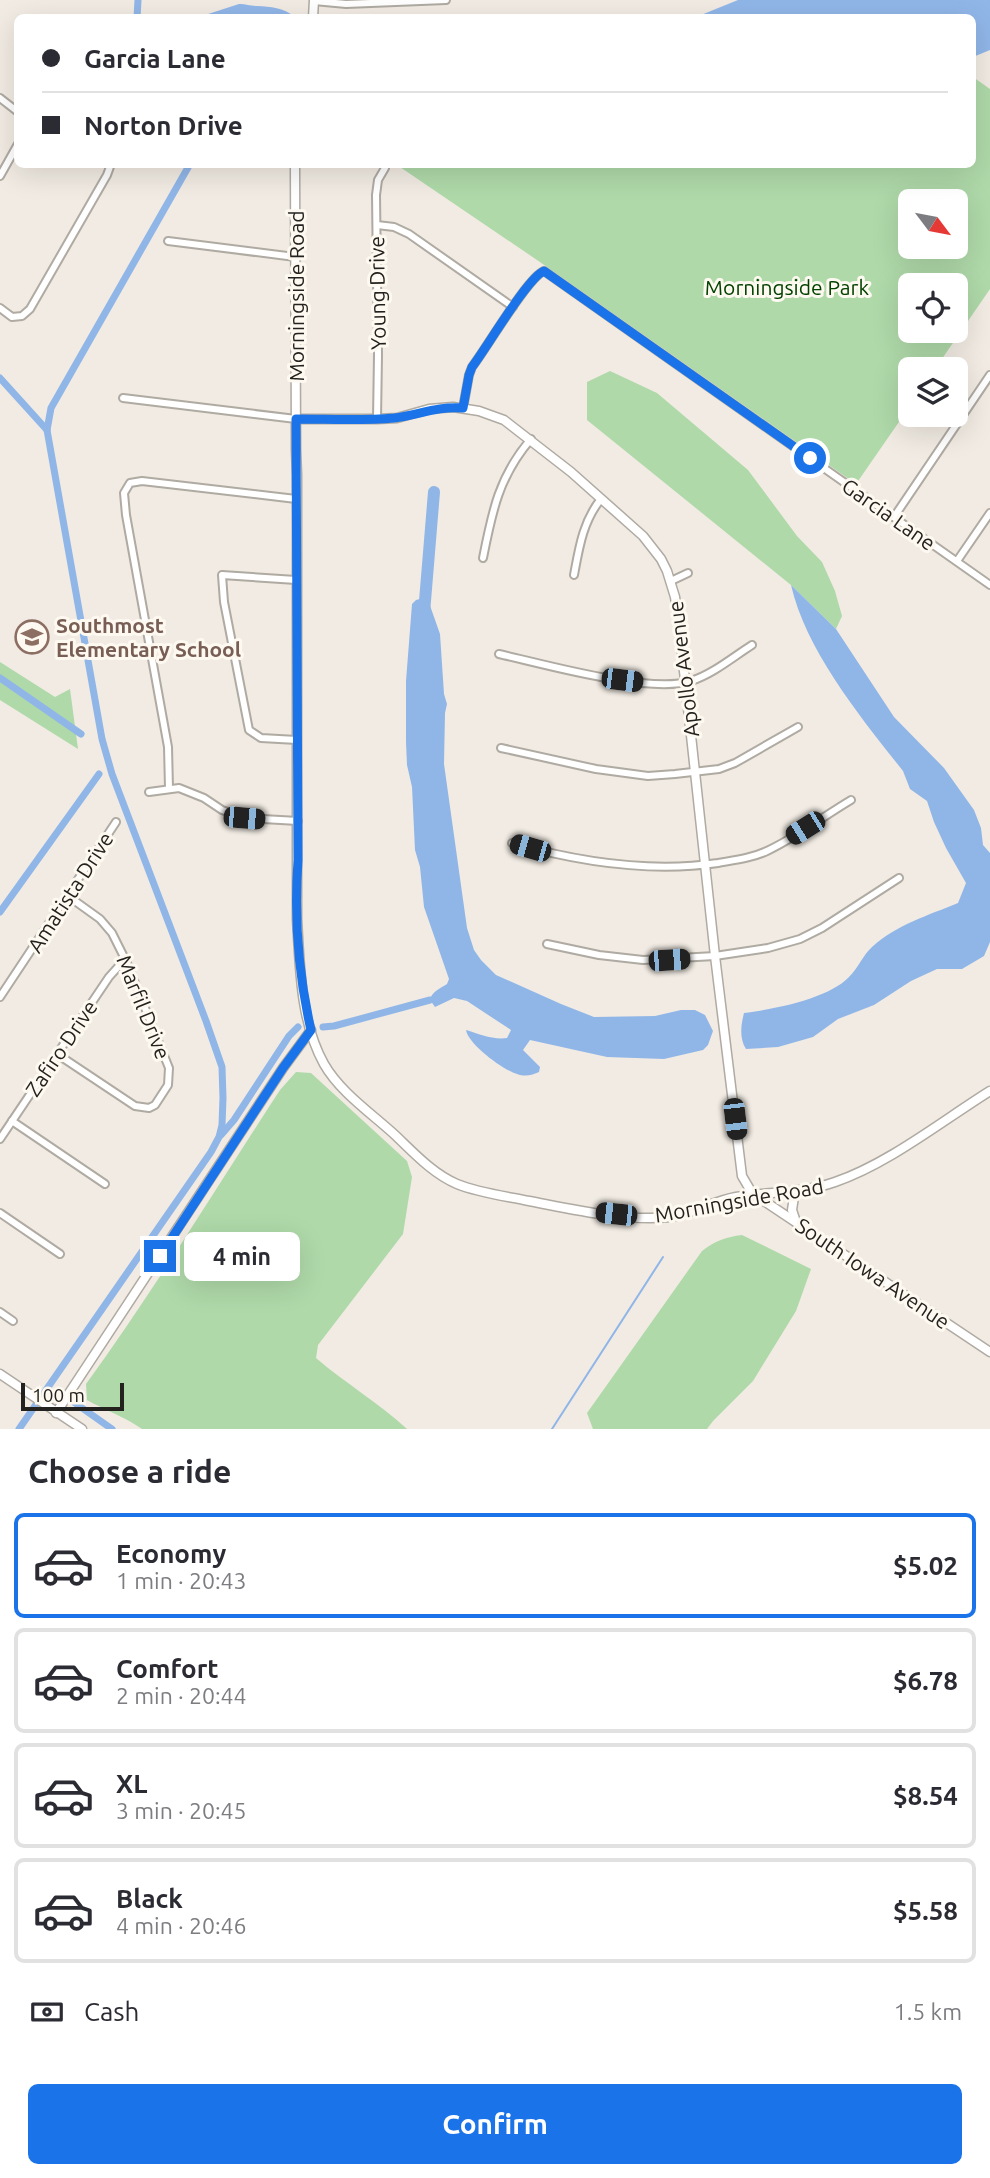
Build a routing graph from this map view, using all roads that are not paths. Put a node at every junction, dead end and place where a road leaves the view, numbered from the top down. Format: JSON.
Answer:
{"nodes":[{"id":1,"x":446,"y":0,"type":"edge"},
{"id":2,"x":314,"y":1,"type":"edge"},
{"id":3,"x":0,"y":98,"type":"edge"},
{"id":4,"x":14,"y":109,"type":"edge"},
{"id":5,"x":14,"y":151,"type":"edge"},
{"id":6,"x":110,"y":168,"type":"edge"},
{"id":7,"x":295,"y":168,"type":"edge"},
{"id":8,"x":385,"y":168,"type":"dead end"},
{"id":9,"x":0,"y":176,"type":"edge"},
{"id":10,"x":377,"y":225,"type":"junction"},
{"id":11,"x":168,"y":240,"type":"dead end"},
{"id":12,"x":295,"y":257,"type":"junction"},
{"id":13,"x":513,"y":307,"type":"junction"},
{"id":14,"x":0,"y":308,"type":"edge"},
{"id":15,"x":990,"y":376,"type":"edge"},
{"id":16,"x":123,"y":398,"type":"dead end"},
{"id":17,"x":463,"y":408,"type":"junction"},
{"id":18,"x":296,"y":419,"type":"junction"},
{"id":19,"x":377,"y":419,"type":"junction"},
{"id":20,"x":531,"y":439,"type":"junction"},
{"id":21,"x":296,"y":499,"type":"junction"},
{"id":22,"x":601,"y":499,"type":"junction"},
{"id":23,"x":990,"y":513,"type":"edge"},
{"id":24,"x":894,"y":517,"type":"junction"},
{"id":25,"x":483,"y":558,"type":"dead end"},
{"id":26,"x":957,"y":561,"type":"junction"},
{"id":27,"x":688,"y":573,"type":"dead end"},
{"id":28,"x":574,"y":575,"type":"dead end"},
{"id":29,"x":296,"y":580,"type":"junction"},
{"id":30,"x":671,"y":581,"type":"junction"},
{"id":31,"x":990,"y":585,"type":"edge"},
{"id":32,"x":752,"y":645,"type":"dead end"},
{"id":33,"x":499,"y":654,"type":"dead end"},
{"id":34,"x":685,"y":682,"type":"junction"},
{"id":35,"x":798,"y":727,"type":"dead end"},
{"id":36,"x":297,"y":740,"type":"junction"},
{"id":37,"x":501,"y":748,"type":"dead end"},
{"id":38,"x":695,"y":772,"type":"junction"},
{"id":39,"x":169,"y":788,"type":"junction"},
{"id":40,"x":149,"y":792,"type":"dead end"},
{"id":41,"x":851,"y":800,"type":"dead end"},
{"id":42,"x":298,"y":821,"type":"junction"},
{"id":43,"x":116,"y":822,"type":"dead end"},
{"id":44,"x":512,"y":843,"type":"dead end"},
{"id":45,"x":705,"y":865,"type":"junction"},
{"id":46,"x":899,"y":878,"type":"dead end"},
{"id":47,"x":68,"y":896,"type":"junction"},
{"id":48,"x":547,"y":944,"type":"dead end"},
{"id":49,"x":715,"y":956,"type":"junction"},
{"id":50,"x":127,"y":963,"type":"junction"},
{"id":51,"x":0,"y":997,"type":"edge"},
{"id":52,"x":311,"y":1030,"type":"junction"},
{"id":53,"x":57,"y":1054,"type":"junction"},
{"id":54,"x":990,"y":1091,"type":"edge"},
{"id":55,"x":12,"y":1121,"type":"junction"},
{"id":56,"x":0,"y":1139,"type":"edge"},
{"id":57,"x":106,"y":1184,"type":"dead end"},
{"id":58,"x":795,"y":1190,"type":"junction"},
{"id":59,"x":755,"y":1195,"type":"junction"},
{"id":60,"x":0,"y":1213,"type":"edge"},
{"id":61,"x":796,"y":1222,"type":"junction"},
{"id":62,"x":60,"y":1254,"type":"dead end"},
{"id":63,"x":0,"y":1312,"type":"edge"},
{"id":64,"x":12,"y":1321,"type":"dead end"},
{"id":65,"x":990,"y":1352,"type":"edge"},
{"id":66,"x":0,"y":1374,"type":"edge"},
{"id":67,"x":57,"y":1413,"type":"junction"},
{"id":68,"x":82,"y":1429,"type":"edge"}],
"edges":[{"from":1,"to":2,"type":"street"},
{"from":3,"to":4,"type":"street"},
{"from":5,"to":9,"type":"street"},
{"from":6,"to":14,"type":"street"},
{"from":7,"to":12,"type":"street","name":"Morningside Road"},
{"from":8,"to":10,"type":"street","name":"Young Drive"},
{"from":10,"to":13,"type":"street"},
{"from":10,"to":19,"type":"street","name":"Young Drive"},
{"from":11,"to":12,"type":"street"},
{"from":12,"to":18,"type":"street","name":"Morningside Road"},
{"from":13,"to":17,"type":"street","name":"Garcia Lane"},
{"from":13,"to":24,"type":"street","name":"Garcia Lane"},
{"from":15,"to":24,"type":"street"},
{"from":16,"to":18,"type":"street"},
{"from":17,"to":19,"type":"street","name":"Apollo Avenue"},
{"from":17,"to":20,"type":"street","name":"Apollo Avenue"},
{"from":18,"to":19,"type":"street","name":"Apollo Avenue"},
{"from":18,"to":21,"type":"street","name":"Morningside Road"},
{"from":20,"to":22,"type":"street","name":"Apollo Avenue"},
{"from":20,"to":25,"type":"street"},
{"from":21,"to":29,"type":"street","name":"Morningside Road"},
{"from":21,"to":39,"type":"street"},
{"from":22,"to":28,"type":"street"},
{"from":22,"to":30,"type":"street","name":"Apollo Avenue"},
{"from":23,"to":26,"type":"street"},
{"from":24,"to":26,"type":"street","name":"Garcia Lane"},
{"from":26,"to":31,"type":"street","name":"Garcia Lane"},
{"from":27,"to":30,"type":"street"},
{"from":29,"to":36,"type":"street","name":"Morningside Road"},
{"from":29,"to":36,"type":"street"},
{"from":30,"to":34,"type":"street","name":"Apollo Avenue"},
{"from":32,"to":34,"type":"street"},
{"from":33,"to":34,"type":"street"},
{"from":34,"to":38,"type":"street","name":"Apollo Avenue"},
{"from":35,"to":38,"type":"street"},
{"from":36,"to":42,"type":"street","name":"Morningside Road"},
{"from":37,"to":38,"type":"street"},
{"from":38,"to":45,"type":"street","name":"Apollo Avenue"},
{"from":39,"to":40,"type":"street"},
{"from":39,"to":42,"type":"street"},
{"from":41,"to":45,"type":"street"},
{"from":42,"to":52,"type":"street","name":"Morningside Road"},
{"from":43,"to":47,"type":"street","name":"Amatista Drive"},
{"from":44,"to":45,"type":"street"},
{"from":45,"to":49,"type":"street","name":"Apollo Avenue"},
{"from":46,"to":49,"type":"street"},
{"from":47,"to":50,"type":"street","name":"Marfil Drive"},
{"from":47,"to":51,"type":"street","name":"Amatista Drive"},
{"from":48,"to":49,"type":"street"},
{"from":49,"to":59,"type":"street","name":"Apollo Avenue"},
{"from":50,"to":53,"type":"street","name":"Zafiro Drive"},
{"from":50,"to":53,"type":"street","name":"Marfil Drive"},
{"from":52,"to":59,"type":"street","name":"Morningside Road"},
{"from":52,"to":67,"type":"street"},
{"from":53,"to":55,"type":"street","name":"Zafiro Drive"},
{"from":54,"to":58,"type":"street","name":"Morningside Road"},
{"from":55,"to":56,"type":"street","name":"Zafiro Drive"},
{"from":55,"to":57,"type":"street"},
{"from":58,"to":59,"type":"street","name":"Morningside Road"},
{"from":58,"to":61,"type":"street"},
{"from":59,"to":61,"type":"street","name":"South Iowa Avenue"},
{"from":60,"to":62,"type":"street"},
{"from":61,"to":65,"type":"street","name":"South Iowa Avenue"},
{"from":63,"to":64,"type":"street"},
{"from":66,"to":67,"type":"street"},
{"from":67,"to":68,"type":"street"}]}
